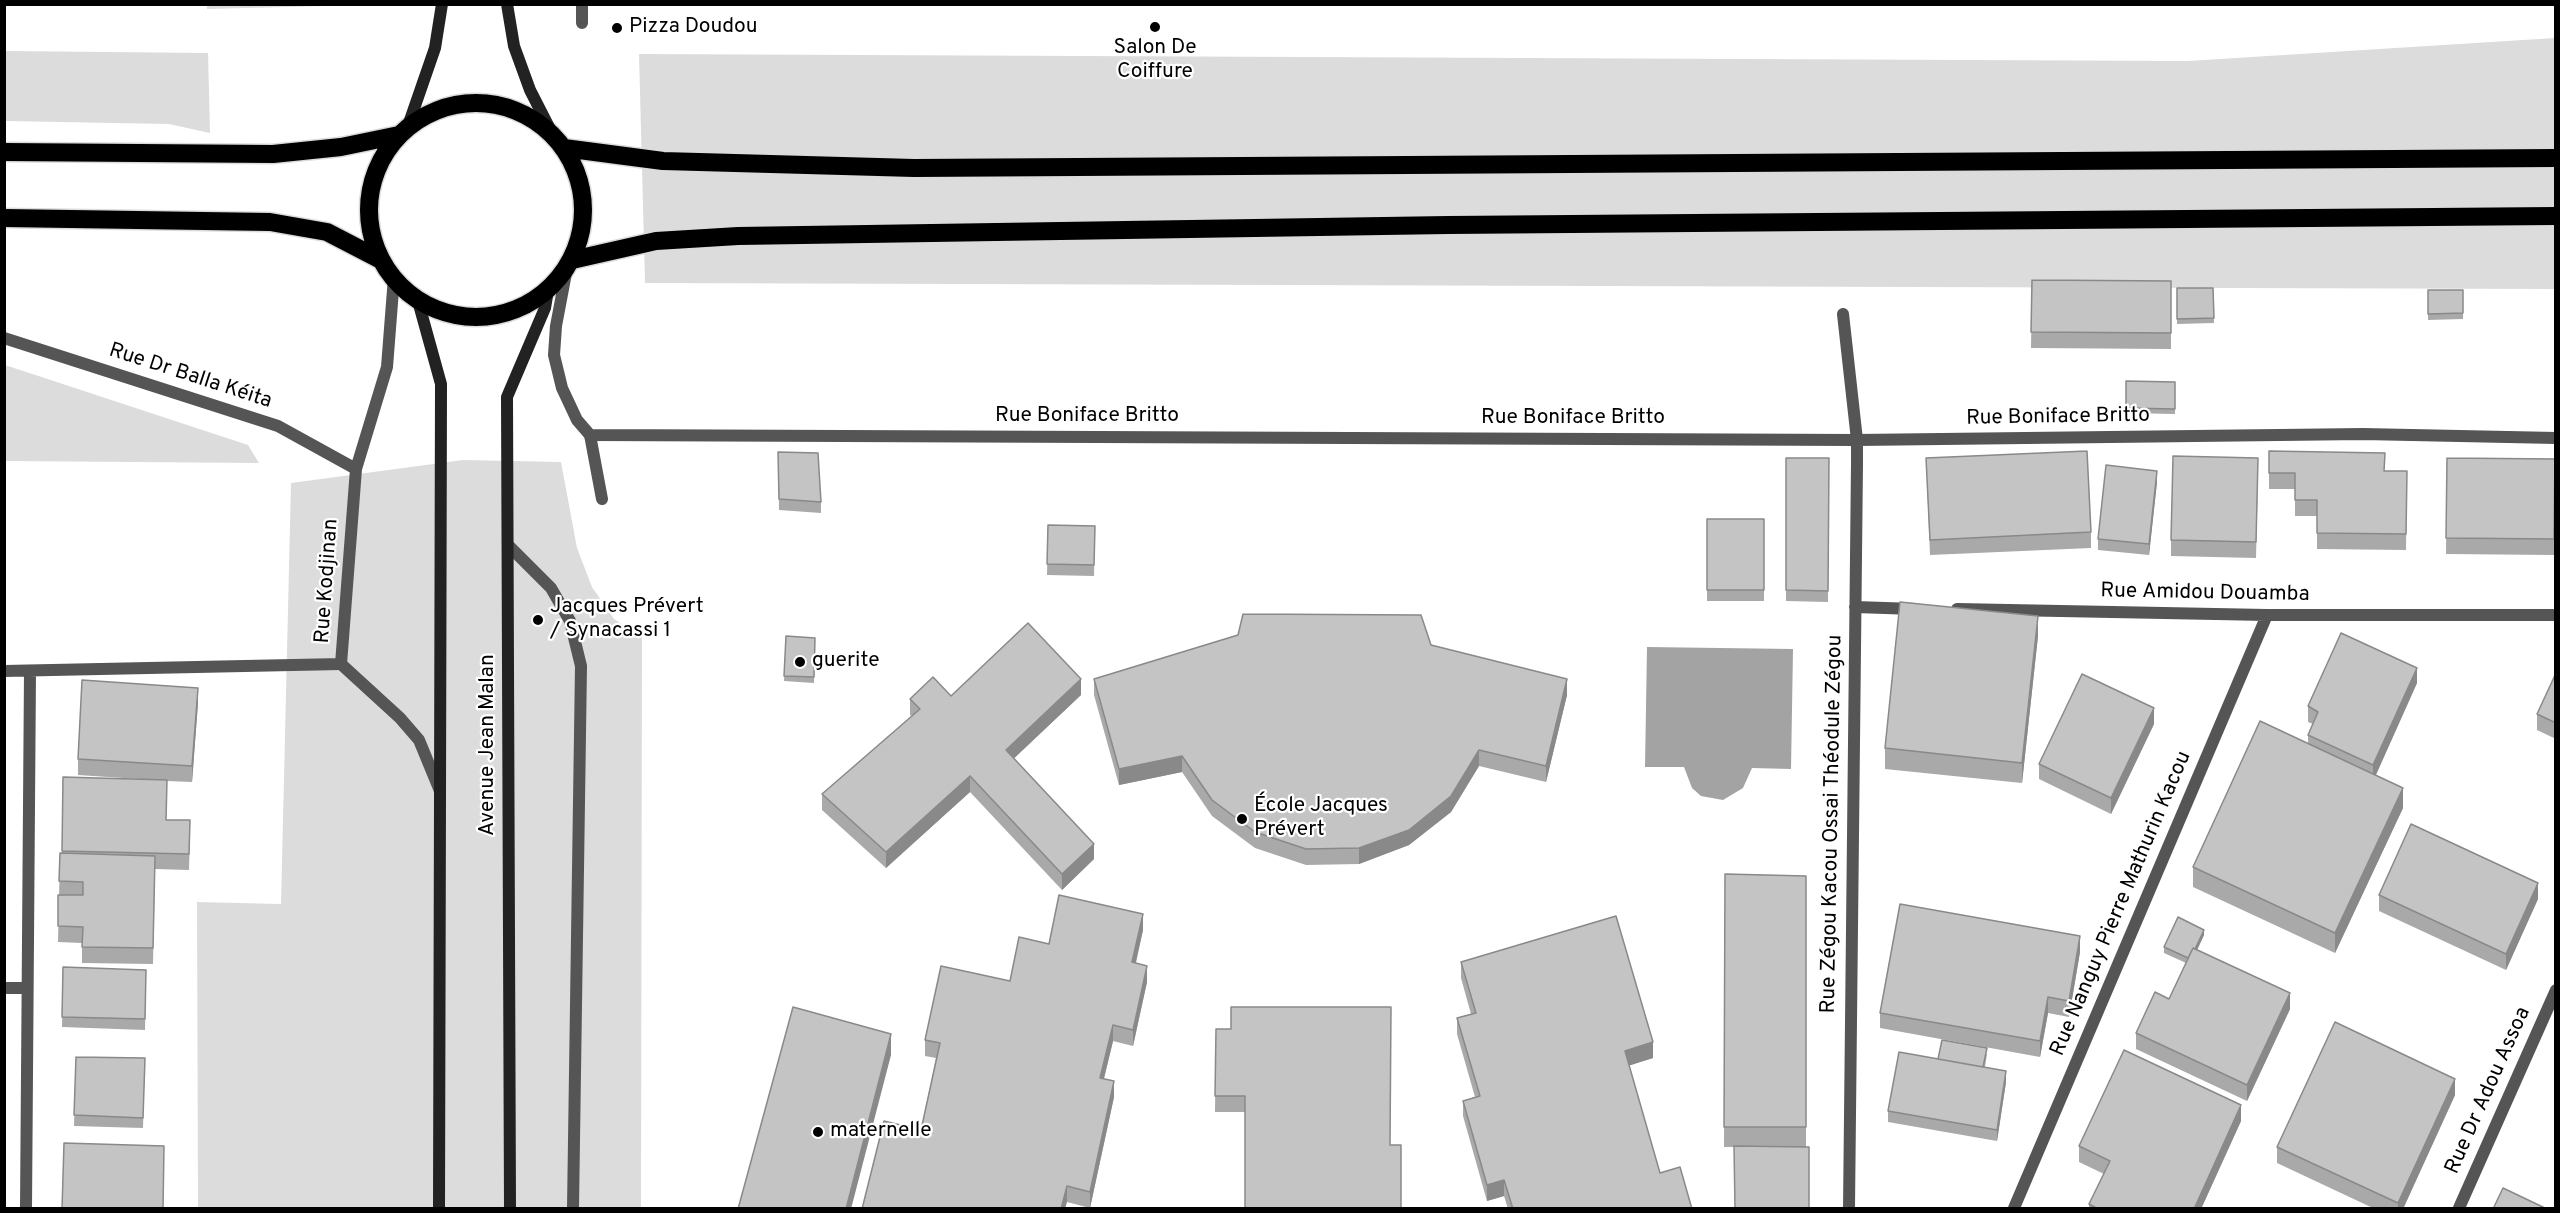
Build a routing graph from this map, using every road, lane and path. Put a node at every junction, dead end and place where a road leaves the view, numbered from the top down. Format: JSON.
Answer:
{"nodes":[{"id":1,"x":442,"y":4,"type":"edge"},
{"id":2,"x":507,"y":4,"type":"edge"},
{"id":3,"x":582,"y":4,"type":"edge"},
{"id":4,"x":582,"y":23,"type":"dead end"},
{"id":5,"x":403,"y":130,"type":"junction"},
{"id":6,"x":559,"y":141,"type":"junction"},
{"id":7,"x":4,"y":152,"type":"edge"},
{"id":8,"x":2556,"y":158,"type":"edge"},
{"id":9,"x":2556,"y":216,"type":"edge"},
{"id":10,"x":4,"y":218,"type":"edge"},
{"id":11,"x":381,"y":260,"type":"junction"},
{"id":12,"x":569,"y":264,"type":"junction"},
{"id":13,"x":394,"y":277,"type":"junction"},
{"id":14,"x":548,"y":290,"type":"junction"},
{"id":15,"x":418,"y":301,"type":"junction"},
{"id":16,"x":1843,"y":314,"type":"dead end"},
{"id":17,"x":4,"y":338,"type":"edge"},
{"id":18,"x":590,"y":435,"type":"junction"},
{"id":19,"x":2556,"y":438,"type":"edge"},
{"id":20,"x":1857,"y":440,"type":"junction"},
{"id":21,"x":356,"y":469,"type":"junction"},
{"id":22,"x":602,"y":499,"type":"dead end"},
{"id":23,"x":508,"y":546,"type":"junction"},
{"id":24,"x":1855,"y":608,"type":"junction"},
{"id":25,"x":1925,"y":609,"type":"edge"},
{"id":26,"x":1949,"y":609,"type":"edge"},
{"id":27,"x":2267,"y":615,"type":"junction"},
{"id":28,"x":2556,"y":615,"type":"edge"},
{"id":29,"x":341,"y":664,"type":"junction"},
{"id":30,"x":4,"y":671,"type":"edge"},
{"id":31,"x":30,"y":671,"type":"junction"},
{"id":32,"x":441,"y":791,"type":"junction"},
{"id":33,"x":4,"y":988,"type":"edge"},
{"id":34,"x":27,"y":988,"type":"junction"},
{"id":35,"x":2556,"y":990,"type":"edge"},
{"id":36,"x":26,"y":1209,"type":"edge"},
{"id":37,"x":439,"y":1209,"type":"edge"},
{"id":38,"x":510,"y":1209,"type":"edge"},
{"id":39,"x":573,"y":1209,"type":"edge"},
{"id":40,"x":1849,"y":1209,"type":"edge"},
{"id":41,"x":2014,"y":1209,"type":"edge"},
{"id":42,"x":2459,"y":1209,"type":"edge"}],
"edges":[{"from":1,"to":5,"type":"main road"},
{"from":2,"to":6,"type":"main road"},
{"from":3,"to":4,"type":"street"},
{"from":5,"to":6,"type":"highway"},
{"from":5,"to":7,"type":"highway"},
{"from":5,"to":11,"type":"highway"},
{"from":6,"to":8,"type":"highway"},
{"from":6,"to":12,"type":"highway"},
{"from":9,"to":12,"type":"highway"},
{"from":10,"to":11,"type":"highway"},
{"from":11,"to":13,"type":"highway"},
{"from":12,"to":14,"type":"highway"},
{"from":12,"to":18,"type":"street"},
{"from":13,"to":15,"type":"highway"},
{"from":13,"to":21,"type":"street","name":"Rue Kodjinan"},
{"from":14,"to":15,"type":"highway"},
{"from":14,"to":23,"type":"main road","name":"Avenue Jean Malan"},
{"from":15,"to":32,"type":"main road"},
{"from":16,"to":20,"type":"street","name":"Rue Zégou Kacou Ossai Théodule Zégou"},
{"from":17,"to":21,"type":"street","name":"Rue Dr Balla Kéita"},
{"from":18,"to":20,"type":"street","name":"Rue Boniface Britto"},
{"from":18,"to":22,"type":"street"},
{"from":19,"to":20,"type":"street","name":"Rue Boniface Britto"},
{"from":20,"to":24,"type":"street","name":"Rue Zégou Kacou Ossai Théodule Zégou"},
{"from":21,"to":29,"type":"street","name":"Rue Kodjinan"},
{"from":23,"to":38,"type":"main road","name":"Avenue Jean Malan"},
{"from":23,"to":39,"type":"street"},
{"from":24,"to":25,"type":"street"},
{"from":24,"to":40,"type":"street","name":"Rue Zégou Kacou Ossai Théodule Zégou"},
{"from":26,"to":27,"type":"street","name":"Rue Amidou Douamba"},
{"from":27,"to":28,"type":"street","name":"Rue Amidou Douamba"},
{"from":27,"to":41,"type":"street","name":"Rue Nanguy Pierre Mathurin Kacou"},
{"from":29,"to":31,"type":"street","name":"Rue Kodjinan"},
{"from":29,"to":32,"type":"street"},
{"from":30,"to":31,"type":"street","name":"Rue Kodjinan"},
{"from":31,"to":34,"type":"street"},
{"from":32,"to":37,"type":"main road"},
{"from":33,"to":34,"type":"street"},
{"from":34,"to":36,"type":"street"},
{"from":35,"to":42,"type":"street","name":"Rue Dr Adou Assoa"}]}
